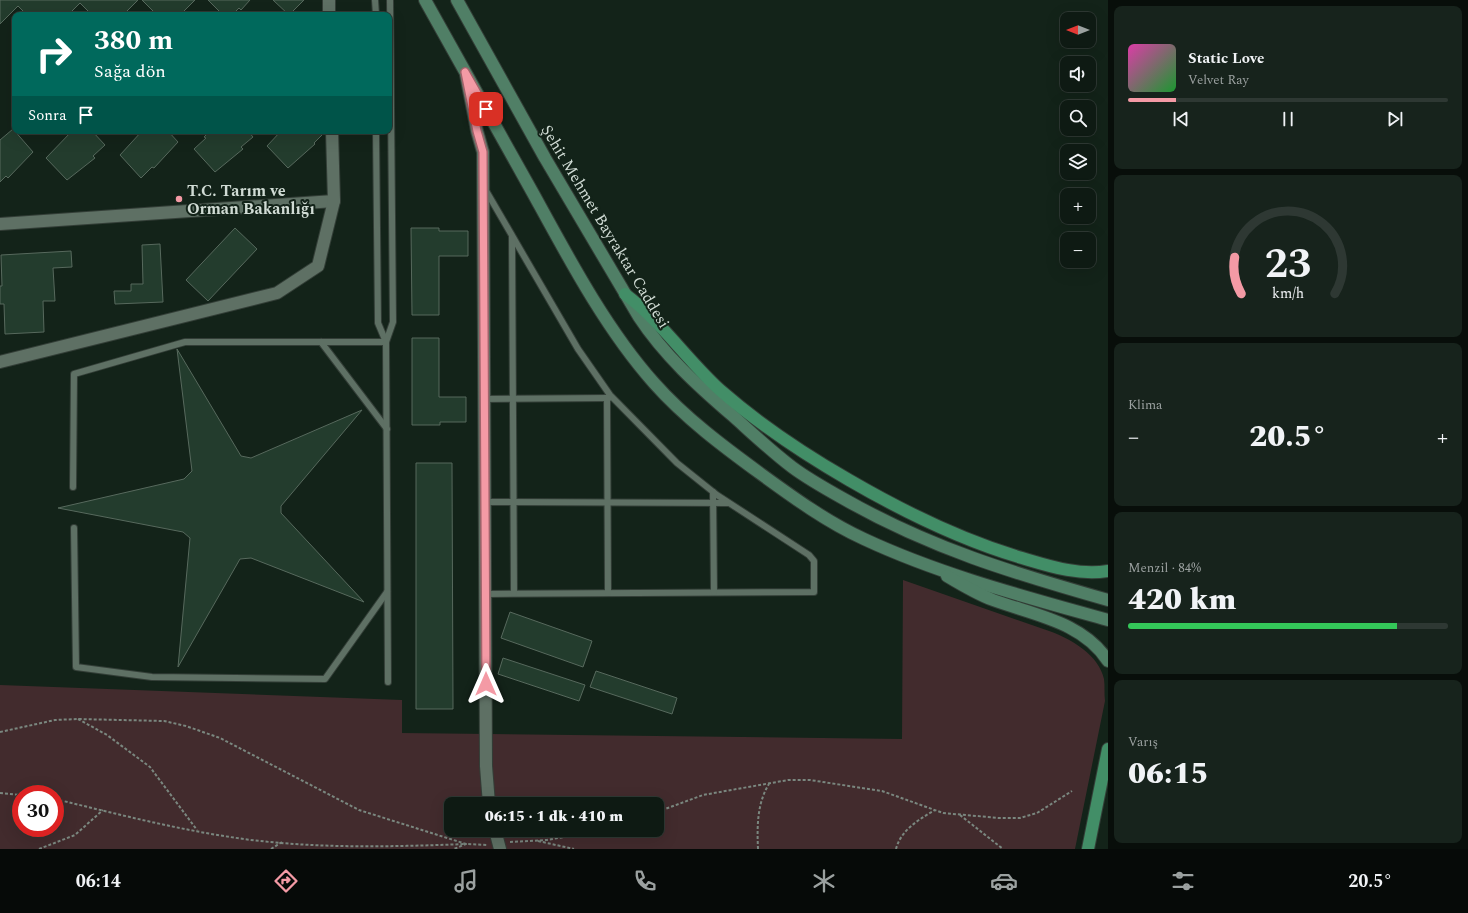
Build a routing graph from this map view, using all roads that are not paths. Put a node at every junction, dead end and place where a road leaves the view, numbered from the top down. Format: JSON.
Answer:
{"nodes":[{"id":1,"x":329,"y":0,"type":"edge"},
{"id":2,"x":376,"y":0,"type":"edge"},
{"id":3,"x":390,"y":0,"type":"edge"},
{"id":4,"x":425,"y":0,"type":"edge"},
{"id":5,"x":457,"y":0,"type":"edge"},
{"id":6,"x":329,"y":12,"type":"edge"},
{"id":7,"x":376,"y":12,"type":"edge"},
{"id":8,"x":390,"y":12,"type":"edge"},
{"id":9,"x":465,"y":72,"type":"junction"},
{"id":10,"x":332,"y":134,"type":"edge"},
{"id":11,"x":376,"y":134,"type":"edge"},
{"id":12,"x":391,"y":134,"type":"edge"},
{"id":13,"x":483,"y":186,"type":"junction"},
{"id":14,"x":334,"y":201,"type":"junction"},
{"id":15,"x":0,"y":224,"type":"edge"},
{"id":16,"x":512,"y":236,"type":"junction"},
{"id":17,"x":625,"y":294,"type":"junction"},
{"id":18,"x":321,"y":342,"type":"junction"},
{"id":19,"x":386,"y":342,"type":"junction"},
{"id":20,"x":0,"y":362,"type":"edge"},
{"id":21,"x":609,"y":398,"type":"junction"},
{"id":22,"x":484,"y":399,"type":"junction"},
{"id":23,"x":512,"y":399,"type":"junction"},
{"id":24,"x":387,"y":429,"type":"junction"},
{"id":25,"x":73,"y":487,"type":"dead end"},
{"id":26,"x":712,"y":492,"type":"junction"},
{"id":27,"x":485,"y":502,"type":"junction"},
{"id":28,"x":513,"y":502,"type":"junction"},
{"id":29,"x":607,"y":503,"type":"junction"},
{"id":30,"x":712,"y":503,"type":"junction"},
{"id":31,"x":728,"y":503,"type":"junction"},
{"id":32,"x":74,"y":528,"type":"dead end"},
{"id":33,"x":923,"y":563,"type":"junction"},
{"id":34,"x":1108,"y":571,"type":"edge"},
{"id":35,"x":387,"y":592,"type":"junction"},
{"id":36,"x":714,"y":592,"type":"junction"},
{"id":37,"x":514,"y":593,"type":"junction"},
{"id":38,"x":608,"y":593,"type":"junction"},
{"id":39,"x":486,"y":594,"type":"junction"},
{"id":40,"x":1108,"y":600,"type":"edge"},
{"id":41,"x":1108,"y":620,"type":"edge"},
{"id":42,"x":1108,"y":661,"type":"edge"},
{"id":43,"x":388,"y":682,"type":"dead end"},
{"id":44,"x":1108,"y":749,"type":"edge"},
{"id":45,"x":488,"y":797,"type":"edge"},
{"id":46,"x":496,"y":837,"type":"edge"},
{"id":47,"x":499,"y":847,"type":"edge"},
{"id":48,"x":1088,"y":849,"type":"edge"}],
"edges":[{"from":1,"to":6,"type":"street"},
{"from":2,"to":7,"type":"lane"},
{"from":3,"to":8,"type":"lane"},
{"from":4,"to":9,"type":"main road"},
{"from":5,"to":17,"type":"main road","name":"Şehit Mehmet Bayraktar Caddesi"},
{"from":9,"to":13,"type":"street"},
{"from":9,"to":33,"type":"main road"},
{"from":10,"to":14,"type":"street"},
{"from":11,"to":19,"type":"lane"},
{"from":12,"to":19,"type":"lane"},
{"from":13,"to":16,"type":"lane"},
{"from":13,"to":22,"type":"street"},
{"from":14,"to":15,"type":"street"},
{"from":14,"to":20,"type":"street"},
{"from":16,"to":21,"type":"lane"},
{"from":16,"to":23,"type":"lane"},
{"from":17,"to":34,"type":"main road"},
{"from":17,"to":40,"type":"main road","name":"Şehit Mehmet Bayraktar Caddesi"},
{"from":18,"to":19,"type":"lane"},
{"from":18,"to":24,"type":"lane"},
{"from":18,"to":25,"type":"lane"},
{"from":19,"to":24,"type":"lane"},
{"from":21,"to":23,"type":"lane"},
{"from":21,"to":26,"type":"lane"},
{"from":21,"to":29,"type":"lane"},
{"from":22,"to":23,"type":"lane"},
{"from":22,"to":27,"type":"street"},
{"from":23,"to":28,"type":"lane"},
{"from":24,"to":35,"type":"lane"},
{"from":26,"to":30,"type":"lane"},
{"from":26,"to":31,"type":"lane"},
{"from":27,"to":28,"type":"lane"},
{"from":27,"to":39,"type":"street"},
{"from":28,"to":29,"type":"lane"},
{"from":28,"to":37,"type":"lane"},
{"from":29,"to":30,"type":"lane"},
{"from":29,"to":38,"type":"lane"},
{"from":30,"to":31,"type":"lane"},
{"from":30,"to":36,"type":"lane"},
{"from":31,"to":36,"type":"lane"},
{"from":32,"to":35,"type":"lane"},
{"from":33,"to":41,"type":"main road"},
{"from":33,"to":42,"type":"main road"},
{"from":35,"to":43,"type":"lane"},
{"from":36,"to":38,"type":"lane"},
{"from":37,"to":38,"type":"lane"},
{"from":37,"to":39,"type":"lane"},
{"from":39,"to":45,"type":"street"},
{"from":44,"to":48,"type":"main road"},
{"from":46,"to":47,"type":"street"}]}
